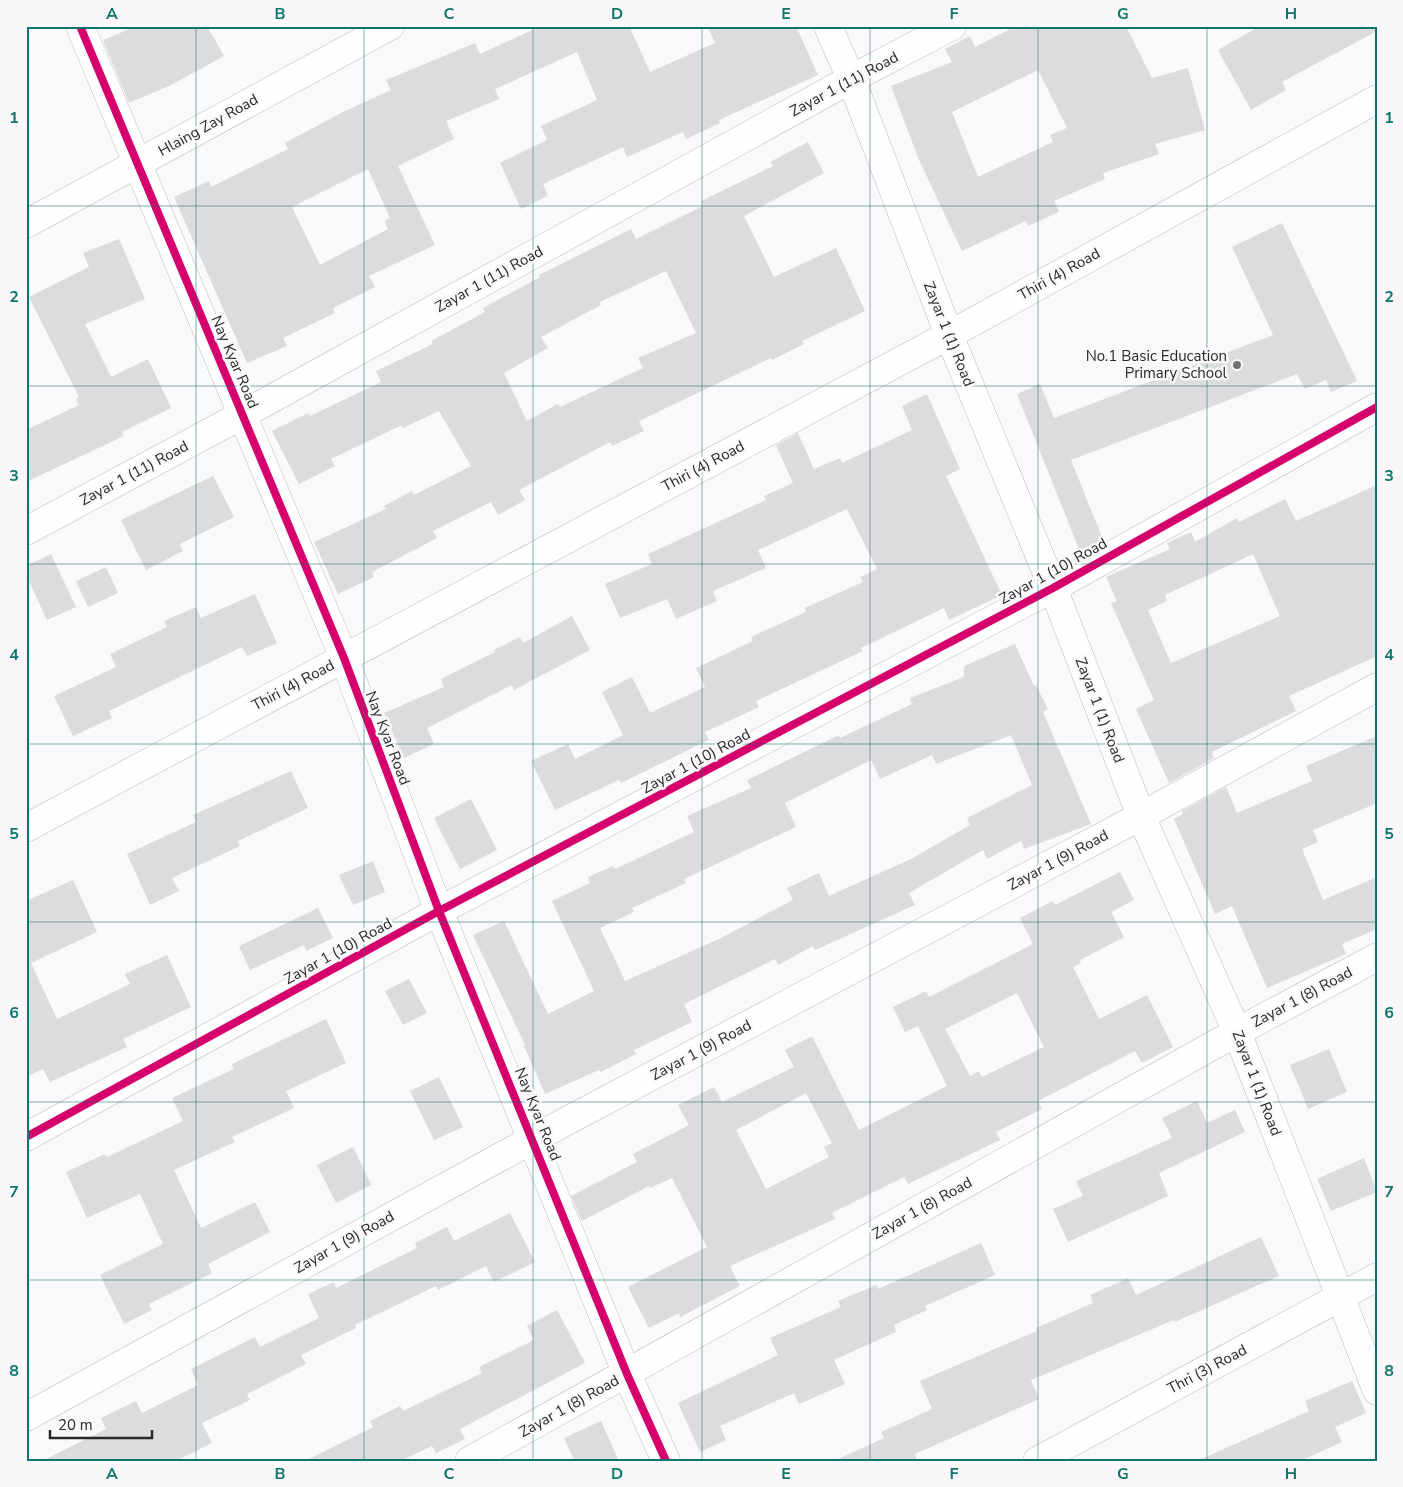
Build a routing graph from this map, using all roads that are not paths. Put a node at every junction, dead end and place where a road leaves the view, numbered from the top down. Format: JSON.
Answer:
{"nodes":[{"id":1,"x":80,"y":26,"type":"edge"},
{"id":2,"x":390,"y":26,"type":"edge"},
{"id":3,"x":828,"y":26,"type":"edge"},
{"id":4,"x":952,"y":26,"type":"edge"},
{"id":5,"x":851,"y":79,"type":"junction"},
{"id":6,"x":1377,"y":99,"type":"edge"},
{"id":7,"x":137,"y":163,"type":"junction"},
{"id":8,"x":26,"y":224,"type":"edge"},
{"id":9,"x":949,"y":335,"type":"junction"},
{"id":10,"x":1377,"y":407,"type":"edge"},
{"id":11,"x":242,"y":415,"type":"junction"},
{"id":12,"x":26,"y":531,"type":"edge"},
{"id":13,"x":1053,"y":588,"type":"junction"},
{"id":14,"x":344,"y":658,"type":"junction"},
{"id":15,"x":1377,"y":686,"type":"edge"},
{"id":16,"x":1141,"y":816,"type":"junction"},
{"id":17,"x":26,"y":828,"type":"edge"},
{"id":18,"x":439,"y":911,"type":"junction"},
{"id":19,"x":1377,"y":957,"type":"edge"},
{"id":20,"x":1237,"y":1032,"type":"junction"},
{"id":21,"x":26,"y":1137,"type":"edge"},
{"id":22,"x":534,"y":1139,"type":"junction"},
{"id":23,"x":1377,"y":1276,"type":"edge"},
{"id":24,"x":1340,"y":1297,"type":"junction"},
{"id":25,"x":627,"y":1374,"type":"junction"},
{"id":26,"x":1377,"y":1391,"type":"edge"},
{"id":27,"x":26,"y":1416,"type":"edge"},
{"id":28,"x":469,"y":1461,"type":"edge"},
{"id":29,"x":666,"y":1461,"type":"edge"},
{"id":30,"x":1037,"y":1461,"type":"edge"}],
"edges":[{"from":1,"to":7,"type":"street","name":"Nay Kyar Road"},
{"from":2,"to":7,"type":"street","name":"Hlaing Zay Road"},
{"from":3,"to":5,"type":"street","name":"Zayar 1 (1) Road"},
{"from":4,"to":5,"type":"street","name":"Zayar 1 (11) Road"},
{"from":5,"to":9,"type":"street","name":"Zayar 1 (1) Road"},
{"from":5,"to":11,"type":"street","name":"Zayar 1 (11) Road"},
{"from":6,"to":9,"type":"street","name":"Thiri (4) Road"},
{"from":7,"to":8,"type":"street","name":"Hlaing Zay Road"},
{"from":7,"to":11,"type":"street","name":"Nay Kyar Road"},
{"from":9,"to":13,"type":"street","name":"Zayar 1 (1) Road"},
{"from":9,"to":14,"type":"street","name":"Thiri (4) Road"},
{"from":10,"to":13,"type":"street","name":"Zayar 1 (10) Road"},
{"from":11,"to":12,"type":"street","name":"Zayar 1 (11) Road"},
{"from":11,"to":14,"type":"street","name":"Nay Kyar Road"},
{"from":13,"to":16,"type":"street","name":"Zayar 1 (1) Road"},
{"from":13,"to":18,"type":"street","name":"Zayar 1 (10) Road"},
{"from":14,"to":17,"type":"street","name":"Thiri (4) Road"},
{"from":14,"to":18,"type":"street","name":"Nay Kyar Road"},
{"from":15,"to":16,"type":"street","name":"Zayar 1 (9) Road"},
{"from":16,"to":20,"type":"street","name":"Zayar 1 (1) Road"},
{"from":16,"to":22,"type":"street","name":"Zayar 1 (9) Road"},
{"from":18,"to":21,"type":"street","name":"Zayar 1 (10) Road"},
{"from":18,"to":22,"type":"street","name":"Nay Kyar Road"},
{"from":19,"to":20,"type":"street","name":"Zayar 1 (8) Road"},
{"from":20,"to":24,"type":"street","name":"Zayar 1 (1) Road"},
{"from":20,"to":25,"type":"street","name":"Zayar 1 (8) Road"},
{"from":22,"to":25,"type":"street","name":"Nay Kyar Road"},
{"from":22,"to":27,"type":"street","name":"Zayar 1 (9) Road"},
{"from":23,"to":24,"type":"street","name":"Thri (3) Road"},
{"from":24,"to":26,"type":"street","name":"Zayar 1 (1) Road"},
{"from":24,"to":30,"type":"street","name":"Thri (3) Road"},
{"from":25,"to":28,"type":"street","name":"Zayar 1 (8) Road"},
{"from":25,"to":29,"type":"street","name":"Nay Kyar Road"}]}
